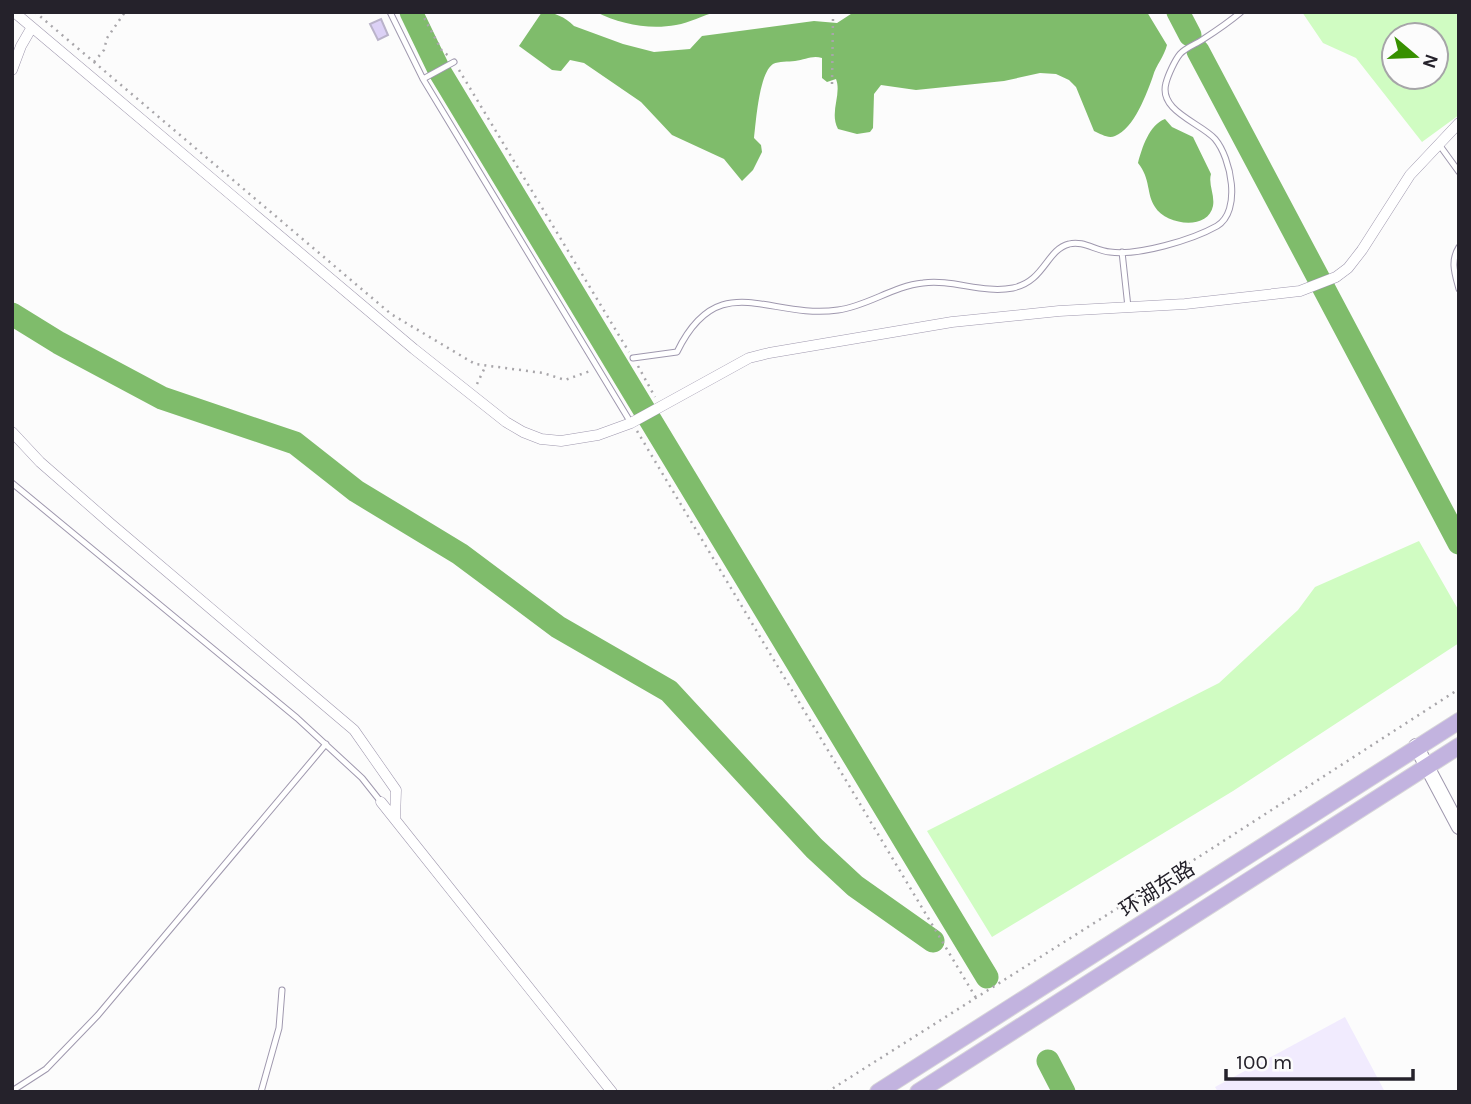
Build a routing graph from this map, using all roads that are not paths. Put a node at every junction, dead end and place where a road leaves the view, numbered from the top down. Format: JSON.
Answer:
{"nodes":[{"id":1,"x":14,"y":12,"type":"edge"},
{"id":2,"x":390,"y":12,"type":"edge"},
{"id":3,"x":1241,"y":12,"type":"edge"},
{"id":4,"x":32,"y":27,"type":"junction"},
{"id":5,"x":454,"y":62,"type":"road end"},
{"id":6,"x":12,"y":69,"type":"edge"},
{"id":7,"x":425,"y":78,"type":"junction"},
{"id":8,"x":1459,"y":123,"type":"edge"},
{"id":9,"x":1438,"y":143,"type":"junction"},
{"id":10,"x":1459,"y":172,"type":"edge"},
{"id":11,"x":1459,"y":247,"type":"edge"},
{"id":12,"x":1122,"y":252,"type":"junction"},
{"id":13,"x":1459,"y":289,"type":"edge"},
{"id":14,"x":1128,"y":307,"type":"junction"},
{"id":15,"x":633,"y":358,"type":"road end"},
{"id":16,"x":635,"y":420,"type":"junction"},
{"id":17,"x":12,"y":432,"type":"edge"},
{"id":18,"x":12,"y":483,"type":"edge"},
{"id":19,"x":1454,"y":724,"type":"edge"},
{"id":20,"x":326,"y":744,"type":"junction"},
{"id":21,"x":1459,"y":745,"type":"edge"},
{"id":22,"x":1416,"y":746,"type":"junction"},
{"id":23,"x":1427,"y":768,"type":"junction"},
{"id":24,"x":381,"y":802,"type":"joint"},
{"id":25,"x":395,"y":819,"type":"junction"},
{"id":26,"x":1459,"y":827,"type":"edge"},
{"id":27,"x":282,"y":990,"type":"dead end"},
{"id":28,"x":12,"y":1091,"type":"edge"},
{"id":29,"x":261,"y":1092,"type":"edge"},
{"id":30,"x":612,"y":1092,"type":"edge"},
{"id":31,"x":878,"y":1092,"type":"edge"},
{"id":32,"x":918,"y":1092,"type":"edge"}],
"edges":[{"from":1,"to":4,"type":"street"},
{"from":2,"to":7,"type":"lane"},
{"from":3,"to":12,"type":"lane"},
{"from":4,"to":6,"type":"street"},
{"from":4,"to":16,"type":"street"},
{"from":5,"to":7,"type":"lane"},
{"from":7,"to":16,"type":"lane"},
{"from":8,"to":9,"type":"street"},
{"from":9,"to":10,"type":"lane"},
{"from":9,"to":14,"type":"street"},
{"from":11,"to":13,"type":"lane"},
{"from":12,"to":14,"type":"lane"},
{"from":12,"to":15,"type":"lane"},
{"from":14,"to":16,"type":"street"},
{"from":17,"to":25,"type":"street"},
{"from":18,"to":20,"type":"lane"},
{"from":19,"to":21,"type":"main road"},
{"from":19,"to":22,"type":"main road","name":"环湖东路"},
{"from":20,"to":24,"type":"lane"},
{"from":20,"to":28,"type":"lane"},
{"from":21,"to":23,"type":"main road","name":"环湖东路"},
{"from":22,"to":23,"type":"main road"},
{"from":22,"to":31,"type":"main road","name":"环湖东路"},
{"from":23,"to":26,"type":"main road"},
{"from":23,"to":32,"type":"main road","name":"环湖东路"},
{"from":24,"to":25,"type":"street"},
{"from":25,"to":30,"type":"street"},
{"from":27,"to":29,"type":"lane"}]}
